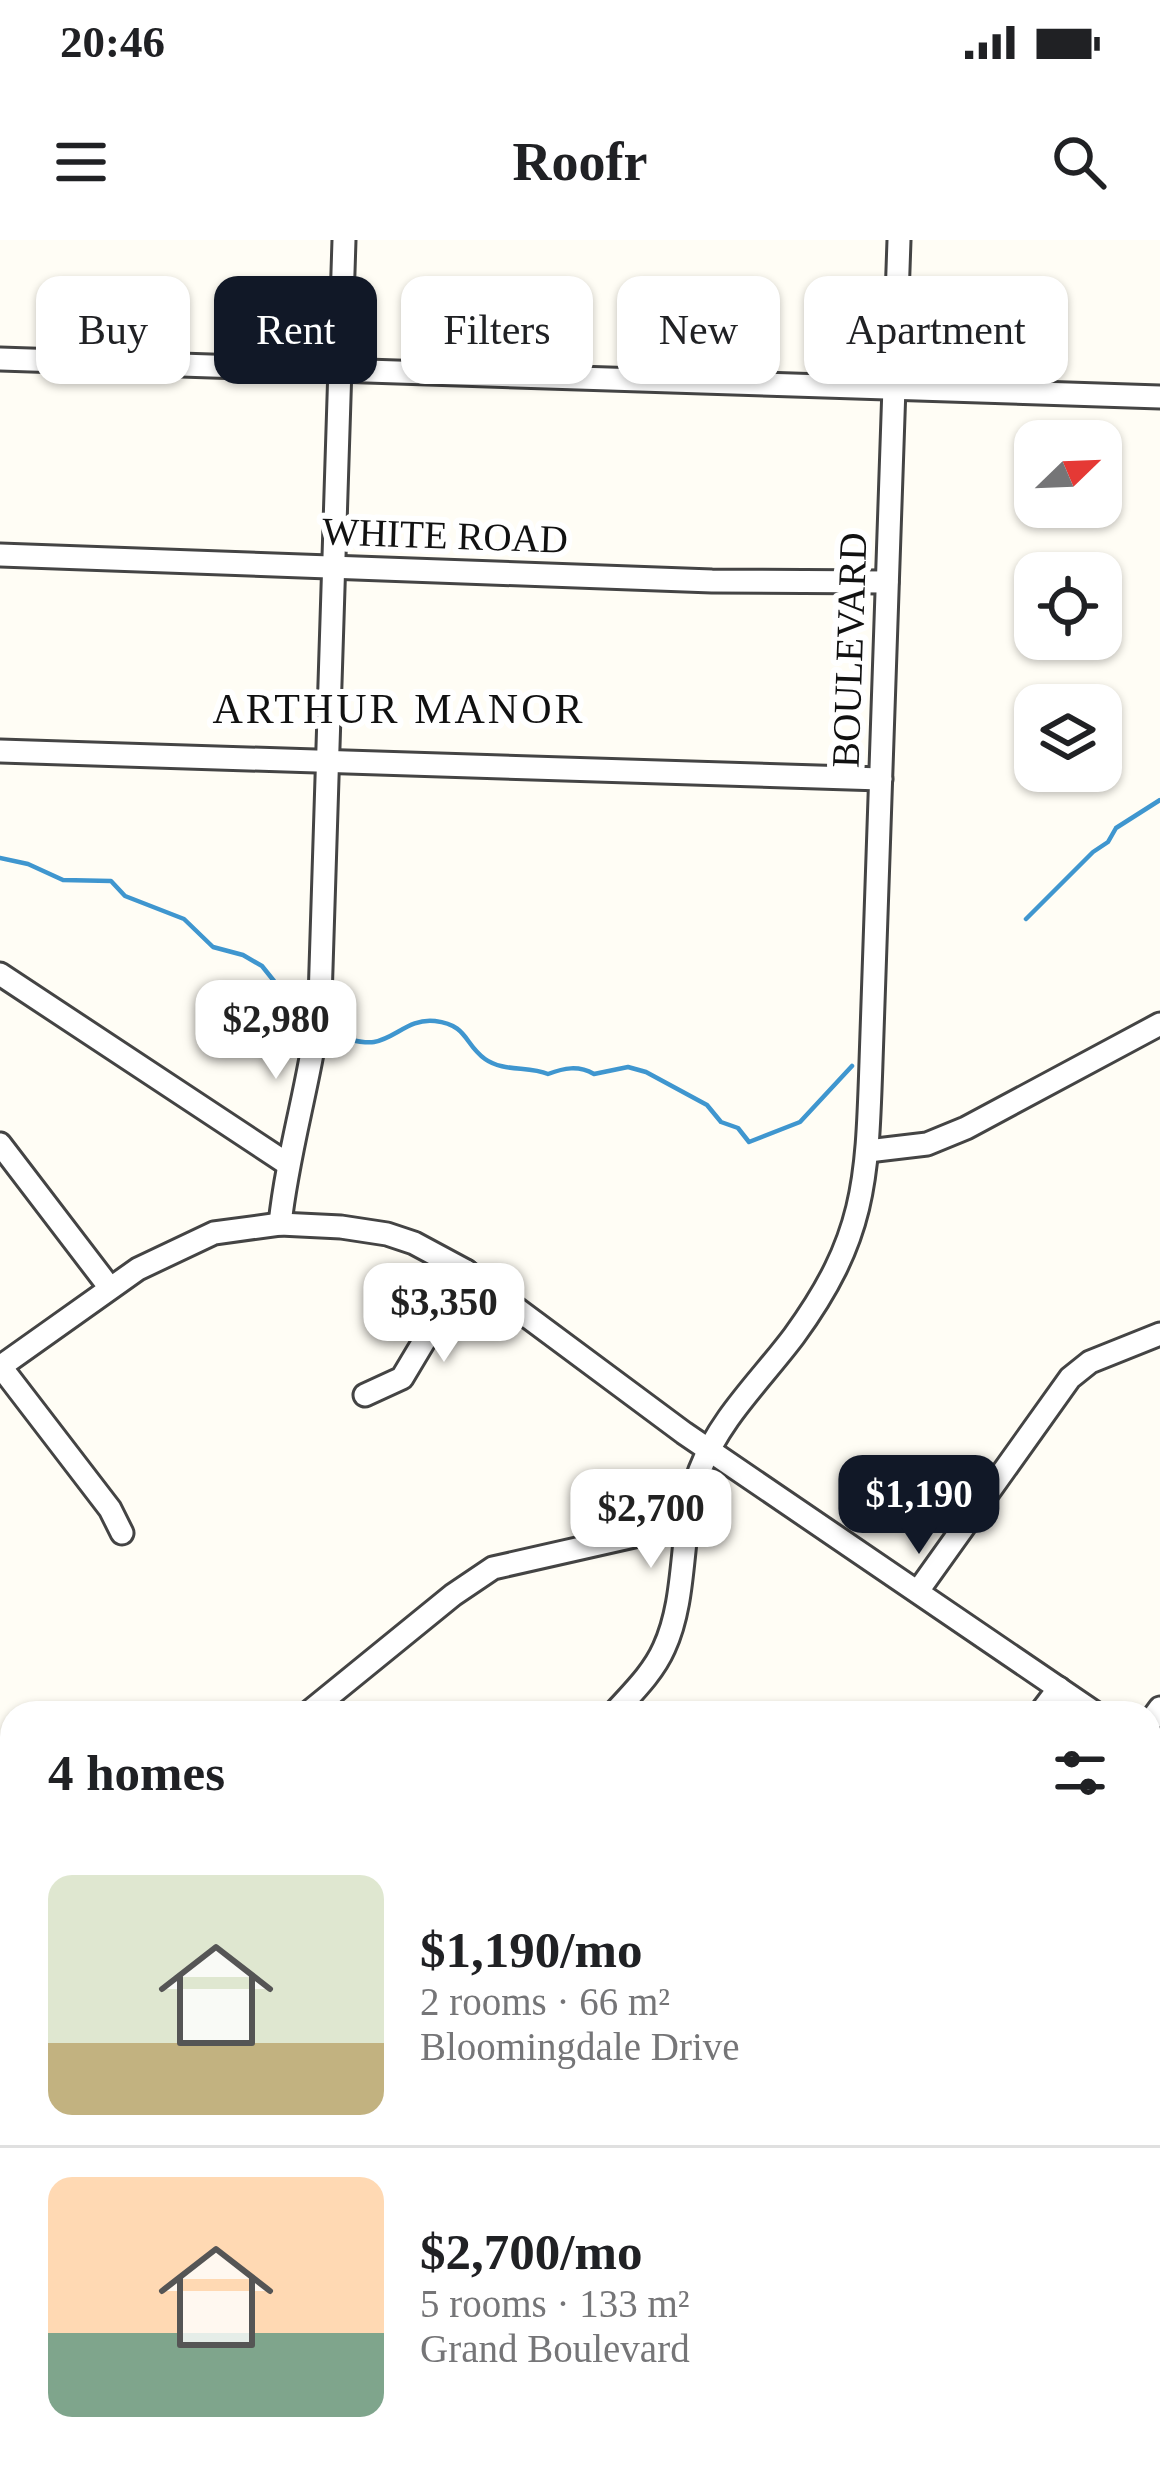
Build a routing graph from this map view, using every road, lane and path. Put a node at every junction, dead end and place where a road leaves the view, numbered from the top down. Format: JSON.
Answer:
{"nodes":[{"id":1,"x":344,"y":240,"type":"edge"},
{"id":2,"x":899,"y":240,"type":"edge"},
{"id":3,"x":343,"y":276,"type":"edge"},
{"id":4,"x":0,"y":359,"type":"edge"},
{"id":5,"x":214,"y":367,"type":"edge"},
{"id":6,"x":377,"y":372,"type":"edge"},
{"id":7,"x":340,"y":384,"type":"edge"},
{"id":8,"x":894,"y":389,"type":"junction"},
{"id":9,"x":1160,"y":397,"type":"edge"},
{"id":10,"x":0,"y":555,"type":"edge"},
{"id":11,"x":334,"y":567,"type":"junction"},
{"id":12,"x":887,"y":582,"type":"junction"},
{"id":13,"x":0,"y":752,"type":"edge"},
{"id":14,"x":327,"y":761,"type":"junction"},
{"id":15,"x":880,"y":779,"type":"junction"},
{"id":16,"x":0,"y":974,"type":"edge"},
{"id":17,"x":1160,"y":1024,"type":"edge"},
{"id":18,"x":0,"y":1144,"type":"edge"},
{"id":19,"x":868,"y":1151,"type":"junction"},
{"id":20,"x":286,"y":1163,"type":"junction"},
{"id":21,"x":280,"y":1224,"type":"junction"},
{"id":22,"x":466,"y":1271,"type":"junction"},
{"id":23,"x":110,"y":1288,"type":"junction"},
{"id":24,"x":1160,"y":1334,"type":"edge"},
{"id":25,"x":1,"y":1367,"type":"edge"},
{"id":26,"x":365,"y":1395,"type":"dead end"},
{"id":27,"x":711,"y":1450,"type":"junction"},
{"id":28,"x":687,"y":1524,"type":"junction"},
{"id":29,"x":122,"y":1533,"type":"dead end"},
{"id":30,"x":918,"y":1591,"type":"junction"},
{"id":31,"x":1059,"y":1688,"type":"junction"},
{"id":32,"x":323,"y":1701,"type":"edge"},
{"id":33,"x":624,"y":1701,"type":"edge"},
{"id":34,"x":1049,"y":1701,"type":"edge"},
{"id":35,"x":1078,"y":1701,"type":"edge"}],
"edges":[{"from":1,"to":3,"type":"street"},
{"from":2,"to":8,"type":"street","name":"BOULEVARD"},
{"from":4,"to":5,"type":"street"},
{"from":6,"to":8,"type":"street"},
{"from":7,"to":11,"type":"street"},
{"from":8,"to":9,"type":"street"},
{"from":8,"to":12,"type":"street","name":"BOULEVARD"},
{"from":10,"to":11,"type":"street","name":"WHITE ROAD"},
{"from":11,"to":12,"type":"street","name":"WHITE ROAD"},
{"from":11,"to":14,"type":"street"},
{"from":12,"to":15,"type":"street","name":"BOULEVARD"},
{"from":13,"to":14,"type":"street"},
{"from":14,"to":15,"type":"street"},
{"from":14,"to":20,"type":"street"},
{"from":15,"to":19,"type":"street","name":"BOULEVARD"},
{"from":16,"to":20,"type":"street"},
{"from":17,"to":19,"type":"street"},
{"from":18,"to":23,"type":"street"},
{"from":19,"to":27,"type":"street","name":"BOULEVARD"},
{"from":20,"to":21,"type":"street"},
{"from":21,"to":22,"type":"street"},
{"from":21,"to":23,"type":"street"},
{"from":22,"to":26,"type":"street"},
{"from":22,"to":27,"type":"street"},
{"from":23,"to":25,"type":"street"},
{"from":24,"to":30,"type":"street"},
{"from":25,"to":29,"type":"street"},
{"from":27,"to":28,"type":"street","name":"BOULEVARD"},
{"from":27,"to":30,"type":"street"},
{"from":28,"to":32,"type":"street"},
{"from":28,"to":33,"type":"street","name":"BOULEVARD"},
{"from":30,"to":31,"type":"street"},
{"from":31,"to":34,"type":"street"},
{"from":31,"to":35,"type":"street"}]}
